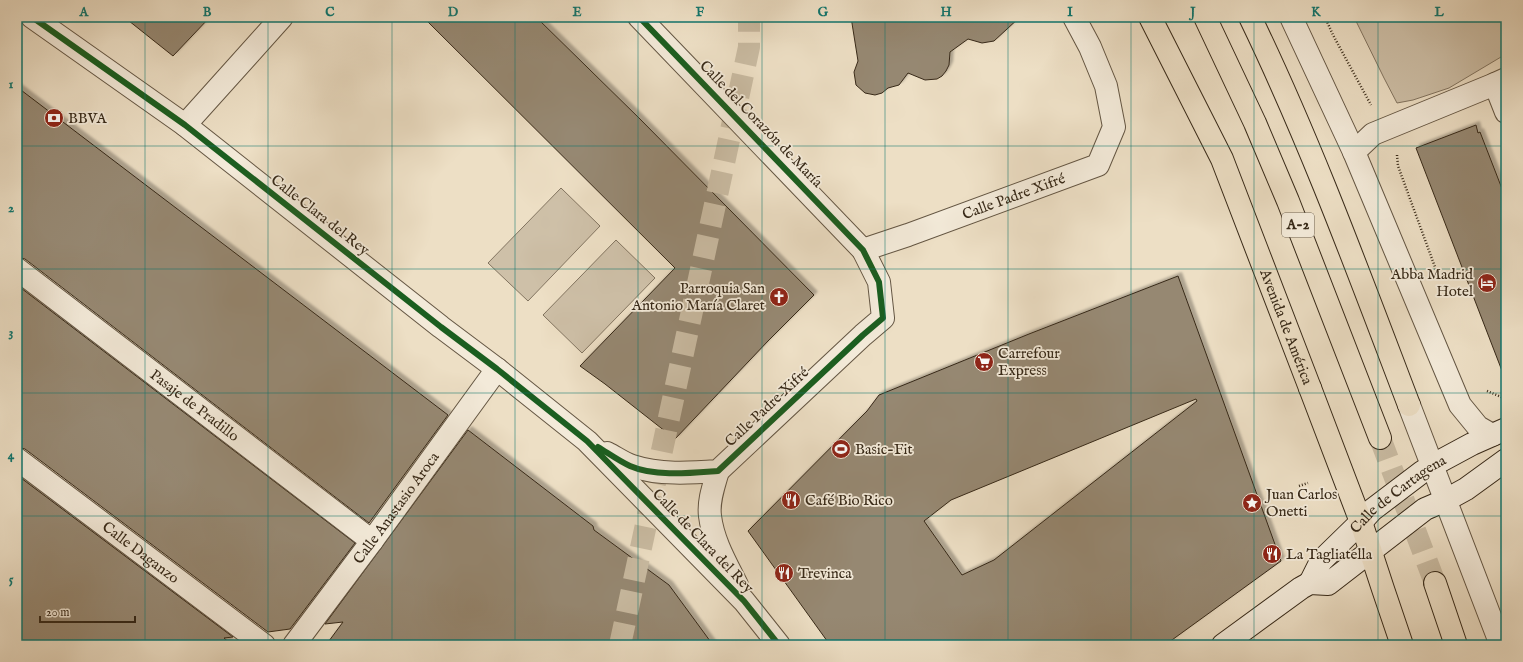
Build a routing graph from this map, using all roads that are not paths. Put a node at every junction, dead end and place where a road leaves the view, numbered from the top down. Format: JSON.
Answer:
{"nodes":[{"id":1,"x":32,"y":17,"type":"edge"},
{"id":2,"x":282,"y":17,"type":"edge"},
{"id":3,"x":639,"y":17,"type":"edge"},
{"id":4,"x":1074,"y":17,"type":"edge"},
{"id":5,"x":1150,"y":17,"type":"edge"},
{"id":6,"x":1205,"y":17,"type":"edge"},
{"id":7,"x":1250,"y":17,"type":"edge"},
{"id":8,"x":1291,"y":17,"type":"edge"},
{"id":9,"x":1501,"y":82,"type":"edge"},
{"id":10,"x":1506,"y":112,"type":"edge"},
{"id":11,"x":185,"y":125,"type":"junction"},
{"id":12,"x":1354,"y":152,"type":"junction"},
{"id":13,"x":863,"y":250,"type":"junction"},
{"id":14,"x":17,"y":269,"type":"edge"},
{"id":15,"x":497,"y":369,"type":"junction"},
{"id":16,"x":1409,"y":405,"type":"joint"},
{"id":17,"x":1499,"y":432,"type":"edge"},
{"id":18,"x":1380,"y":438,"type":"tunnel mouth"},
{"id":19,"x":587,"y":441,"type":"junction"},
{"id":20,"x":17,"y":459,"type":"edge"},
{"id":21,"x":1506,"y":460,"type":"edge"},
{"id":22,"x":1433,"y":465,"type":"junction"},
{"id":23,"x":718,"y":471,"type":"junction"},
{"id":24,"x":1446,"y":500,"type":"junction"},
{"id":25,"x":1362,"y":522,"type":"junction"},
{"id":26,"x":372,"y":541,"type":"junction"},
{"id":27,"x":1371,"y":550,"type":"junction"},
{"id":28,"x":1310,"y":583,"type":"junction"},
{"id":29,"x":1435,"y":583,"type":"tunnel mouth"},
{"id":30,"x":744,"y":601,"type":"junction"},
{"id":31,"x":264,"y":645,"type":"edge"},
{"id":32,"x":294,"y":645,"type":"edge"},
{"id":33,"x":778,"y":645,"type":"edge"},
{"id":34,"x":1223,"y":645,"type":"edge"},
{"id":35,"x":1402,"y":645,"type":"edge"},
{"id":36,"x":1456,"y":645,"type":"edge"},
{"id":37,"x":1501,"y":645,"type":"edge"}],
"edges":[{"from":1,"to":11,"type":"street","name":"Calle Clara del Rey"},
{"from":2,"to":11,"type":"street"},
{"from":3,"to":13,"type":"street","name":"Calle del Corazón de María"},
{"from":4,"to":13,"type":"street","name":"Calle Padre Xifré"},
{"from":5,"to":25,"type":"main road","name":"Avenida de América"},
{"from":6,"to":18,"type":"main road","number":"A-2"},
{"from":7,"to":16,"type":"main road"},
{"from":8,"to":12,"type":"street"},
{"from":9,"to":10,"type":"street"},
{"from":9,"to":12,"type":"street"},
{"from":11,"to":15,"type":"street","name":"Calle Clara del Rey"},
{"from":12,"to":17,"type":"street"},
{"from":13,"to":23,"type":"street","name":"Calle Padre Xifré"},
{"from":14,"to":26,"type":"street","name":"Pasaje de Pradillo"},
{"from":15,"to":19,"type":"street","name":"Calle Clara del Rey"},
{"from":15,"to":26,"type":"street","name":"Calle Anastasio Aroca"},
{"from":16,"to":22,"type":"street"},
{"from":17,"to":22,"type":"street","name":"Calle de Cartagena"},
{"from":19,"to":23,"type":"street"},
{"from":19,"to":30,"type":"street","name":"Calle de Clara del Rey"},
{"from":20,"to":31,"type":"street","name":"Calle Daganzo"},
{"from":21,"to":24,"type":"street","name":"Calle de Cartagena"},
{"from":22,"to":24,"type":"street"},
{"from":22,"to":25,"type":"street","name":"Calle de Cartagena"},
{"from":23,"to":30,"type":"street","name":"Calle de Clara del Rey"},
{"from":24,"to":27,"type":"street","name":"Calle de Cartagena"},
{"from":24,"to":37,"type":"street"},
{"from":25,"to":27,"type":"main road","name":"Avenida de América"},
{"from":25,"to":28,"type":"street","name":"Calle de Cartagena"},
{"from":26,"to":32,"type":"street","name":"Calle Anastasio Aroca"},
{"from":27,"to":28,"type":"street","name":"Calle de Cartagena"},
{"from":27,"to":35,"type":"main road","name":"Avenida de América"},
{"from":28,"to":34,"type":"street"},
{"from":29,"to":36,"type":"main road"},
{"from":30,"to":33,"type":"street","name":"Calle de Clara del Rey"}]}
